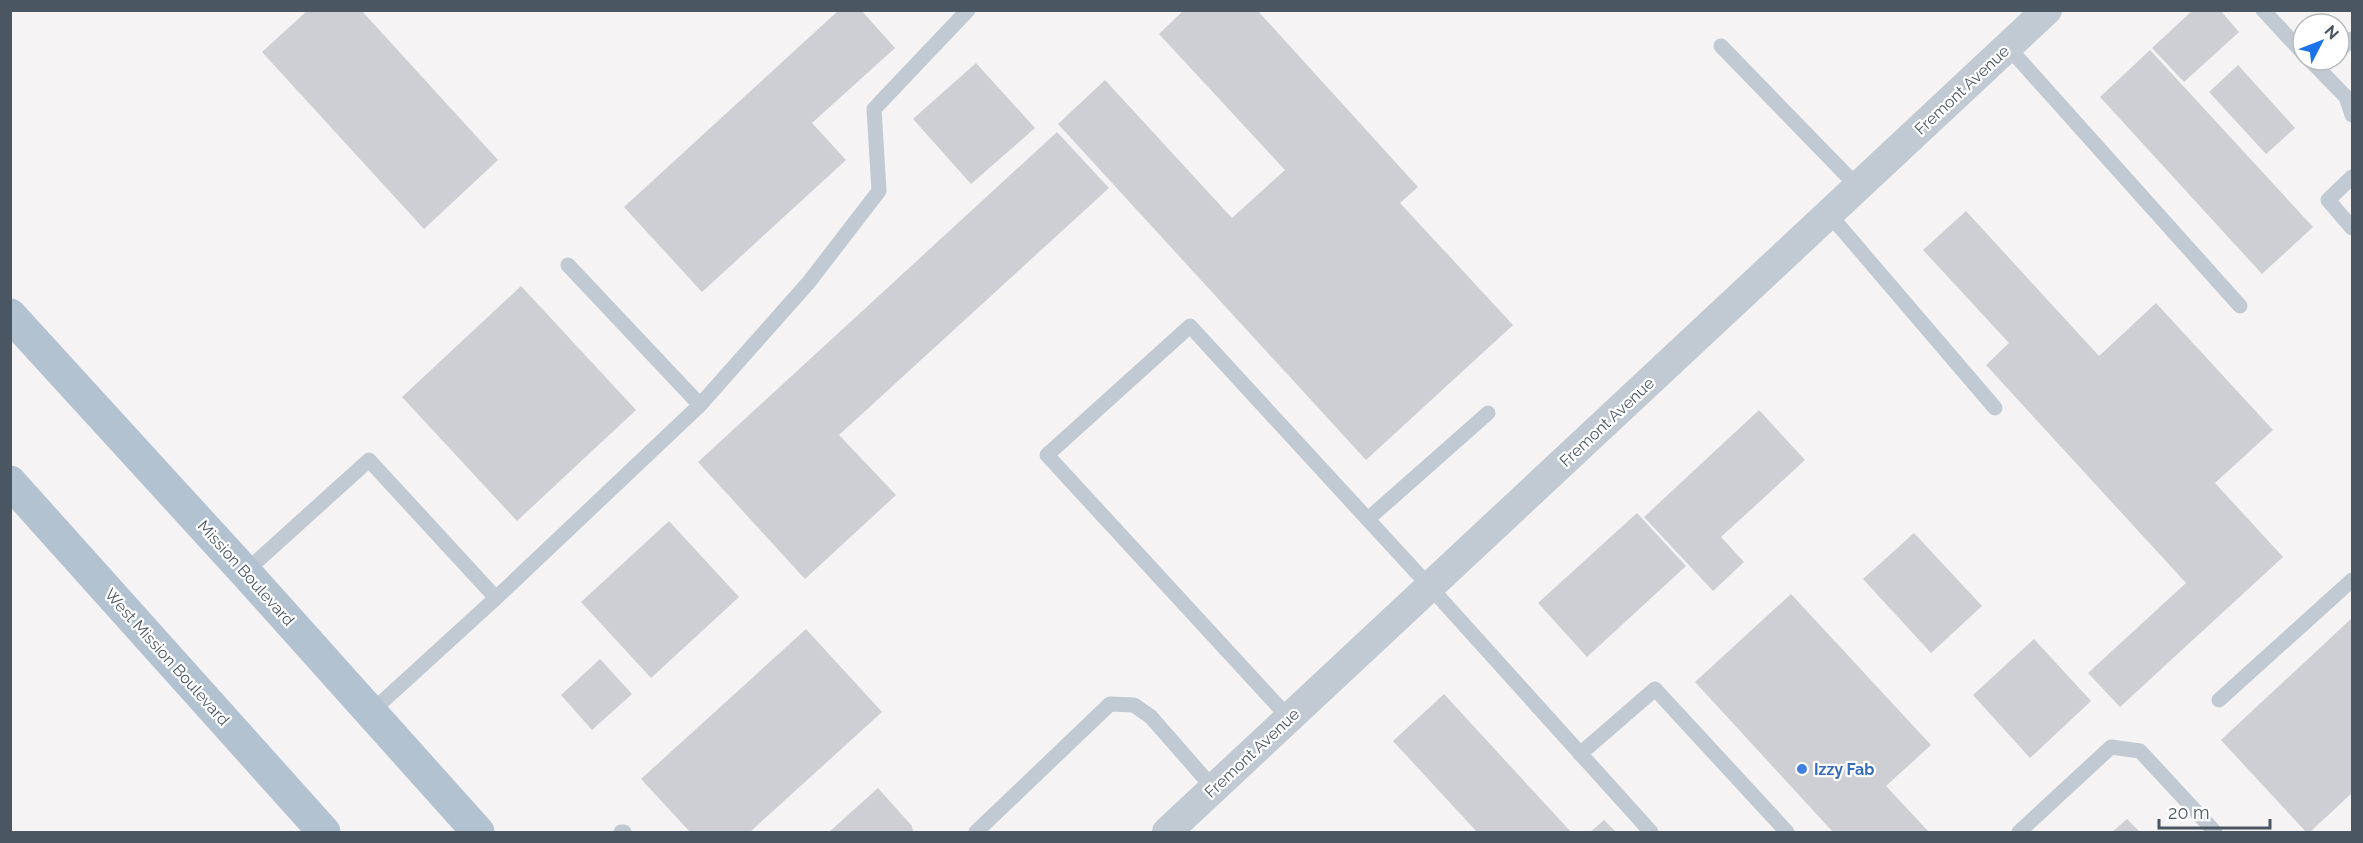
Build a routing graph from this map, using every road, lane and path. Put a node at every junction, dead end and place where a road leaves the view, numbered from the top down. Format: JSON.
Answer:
{"nodes":[{"id":1,"x":968,"y":10,"type":"edge"},
{"id":2,"x":2047,"y":10,"type":"edge"},
{"id":3,"x":2263,"y":10,"type":"edge"},
{"id":4,"x":2291,"y":40,"type":"edge"},
{"id":5,"x":1721,"y":46,"type":"dead end"},
{"id":6,"x":2008,"y":47,"type":"junction"},
{"id":7,"x":2327,"y":72,"type":"edge"},
{"id":8,"x":2352,"y":115,"type":"edge"},
{"id":9,"x":2352,"y":177,"type":"edge"},
{"id":10,"x":1858,"y":187,"type":"junction"},
{"id":11,"x":1829,"y":214,"type":"junction"},
{"id":12,"x":2352,"y":228,"type":"edge"},
{"id":13,"x":568,"y":266,"type":"dead end"},
{"id":14,"x":2240,"y":306,"type":"dead end"},
{"id":15,"x":10,"y":315,"type":"edge"},
{"id":16,"x":700,"y":405,"type":"junction"},
{"id":17,"x":1995,"y":408,"type":"dead end"},
{"id":18,"x":1488,"y":413,"type":"dead end"},
{"id":19,"x":10,"y":482,"type":"edge"},
{"id":20,"x":1368,"y":519,"type":"junction"},
{"id":21,"x":245,"y":572,"type":"junction"},
{"id":22,"x":2352,"y":580,"type":"edge"},
{"id":23,"x":1431,"y":586,"type":"junction"},
{"id":24,"x":496,"y":598,"type":"junction"},
{"id":25,"x":2219,"y":700,"type":"dead end"},
{"id":26,"x":371,"y":712,"type":"junction"},
{"id":27,"x":1289,"y":718,"type":"junction"},
{"id":28,"x":1580,"y":754,"type":"junction"},
{"id":29,"x":1214,"y":789,"type":"junction"},
{"id":30,"x":324,"y":832,"type":"edge"},
{"id":31,"x":478,"y":832,"type":"edge"},
{"id":32,"x":976,"y":832,"type":"edge"},
{"id":33,"x":1167,"y":832,"type":"edge"},
{"id":34,"x":1651,"y":832,"type":"edge"},
{"id":35,"x":1788,"y":832,"type":"edge"},
{"id":36,"x":2019,"y":832,"type":"edge"},
{"id":37,"x":2215,"y":832,"type":"edge"}],
"edges":[{"from":1,"to":16,"type":"lane"},
{"from":2,"to":6,"type":"street","name":"Fremont Avenue"},
{"from":3,"to":4,"type":"lane"},
{"from":5,"to":10,"type":"lane"},
{"from":6,"to":10,"type":"street","name":"Fremont Avenue"},
{"from":6,"to":14,"type":"lane"},
{"from":7,"to":8,"type":"lane"},
{"from":9,"to":12,"type":"lane"},
{"from":10,"to":11,"type":"street","name":"Fremont Avenue"},
{"from":11,"to":17,"type":"lane"},
{"from":11,"to":23,"type":"street","name":"Fremont Avenue"},
{"from":13,"to":16,"type":"lane"},
{"from":15,"to":21,"type":"main road","name":"Mission Boulevard"},
{"from":16,"to":24,"type":"lane"},
{"from":18,"to":20,"type":"lane"},
{"from":19,"to":30,"type":"main road","name":"West Mission Boulevard"},
{"from":20,"to":23,"type":"lane"},
{"from":20,"to":27,"type":"lane"},
{"from":21,"to":24,"type":"lane"},
{"from":21,"to":26,"type":"main road","name":"Mission Boulevard"},
{"from":22,"to":25,"type":"lane"},
{"from":23,"to":27,"type":"street","name":"Fremont Avenue"},
{"from":23,"to":28,"type":"lane"},
{"from":24,"to":26,"type":"lane"},
{"from":26,"to":31,"type":"main road","name":"Mission Boulevard"},
{"from":27,"to":29,"type":"street","name":"Fremont Avenue"},
{"from":28,"to":34,"type":"lane"},
{"from":28,"to":35,"type":"lane"},
{"from":29,"to":32,"type":"lane"},
{"from":29,"to":33,"type":"street","name":"Fremont Avenue"},
{"from":36,"to":37,"type":"lane"}]}
